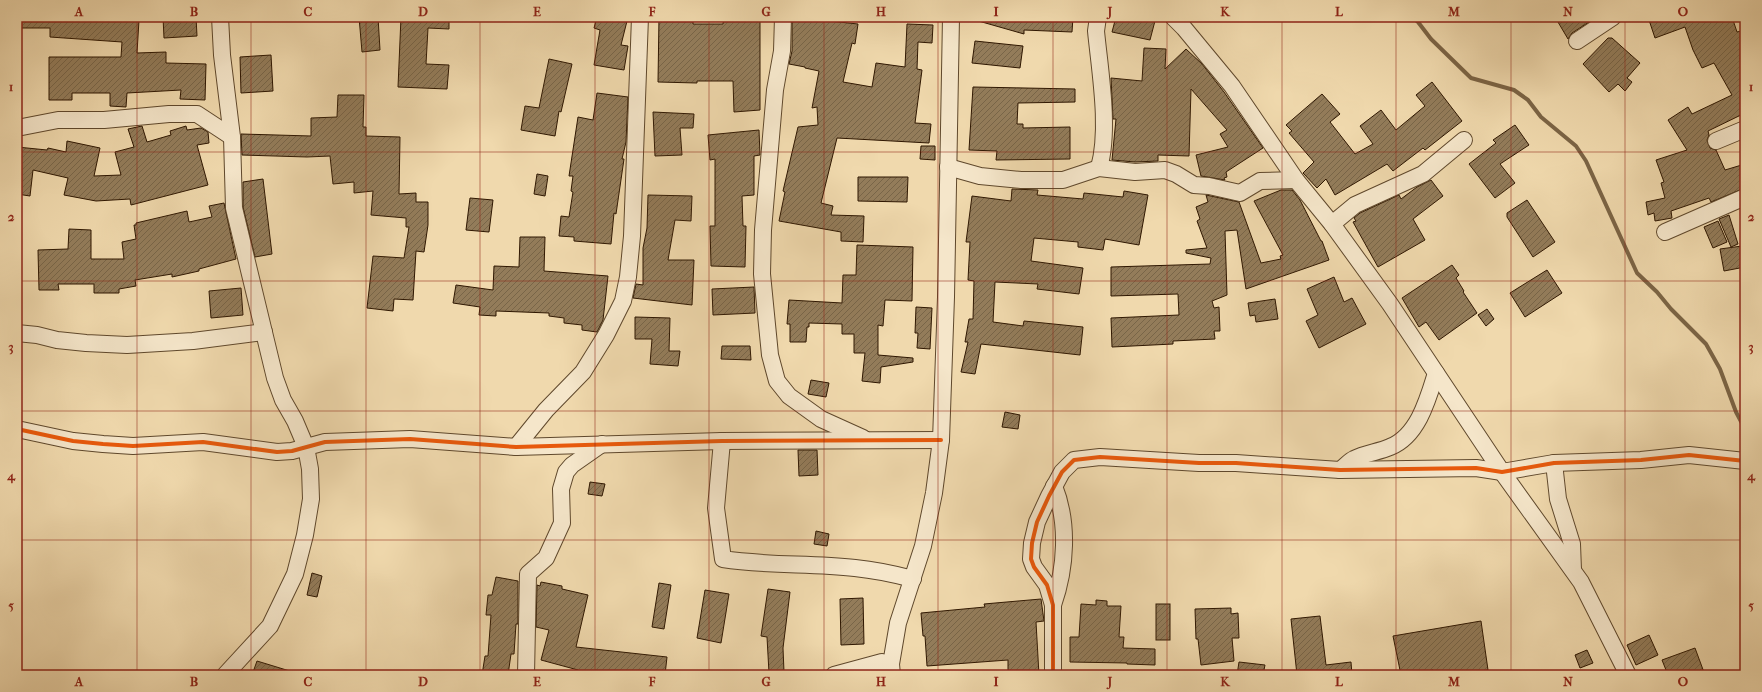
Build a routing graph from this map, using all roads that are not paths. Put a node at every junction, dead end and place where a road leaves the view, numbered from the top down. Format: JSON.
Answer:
{"nodes":[{"id":1,"x":220,"y":17,"type":"edge"},
{"id":2,"x":640,"y":17,"type":"edge"},
{"id":3,"x":783,"y":17,"type":"edge"},
{"id":4,"x":951,"y":17,"type":"edge"},
{"id":5,"x":1098,"y":17,"type":"edge"},
{"id":6,"x":1173,"y":17,"type":"edge"},
{"id":7,"x":1613,"y":17,"type":"edge"},
{"id":8,"x":1577,"y":41,"type":"dead end"},
{"id":9,"x":17,"y":128,"type":"edge"},
{"id":10,"x":1745,"y":129,"type":"edge"},
{"id":11,"x":232,"y":137,"type":"junction"},
{"id":12,"x":1464,"y":140,"type":"dead end"},
{"id":13,"x":1716,"y":141,"type":"dead end"},
{"id":14,"x":948,"y":167,"type":"junction"},
{"id":15,"x":1099,"y":168,"type":"junction"},
{"id":16,"x":980,"y":176,"type":"junction"},
{"id":17,"x":1296,"y":180,"type":"junction"},
{"id":18,"x":947,"y":185,"type":"junction"},
{"id":19,"x":1745,"y":197,"type":"edge"},
{"id":20,"x":1332,"y":224,"type":"junction"},
{"id":21,"x":1665,"y":232,"type":"dead end"},
{"id":22,"x":264,"y":332,"type":"junction"},
{"id":23,"x":17,"y":333,"type":"edge"},
{"id":24,"x":1436,"y":373,"type":"junction"},
{"id":25,"x":17,"y":429,"type":"edge"},
{"id":26,"x":941,"y":440,"type":"junction"},
{"id":27,"x":722,"y":441,"type":"junction"},
{"id":28,"x":868,"y":441,"type":"junction"},
{"id":29,"x":602,"y":444,"type":"junction"},
{"id":30,"x":516,"y":446,"type":"junction"},
{"id":31,"x":306,"y":447,"type":"junction"},
{"id":32,"x":1745,"y":461,"type":"edge"},
{"id":33,"x":1554,"y":463,"type":"junction"},
{"id":34,"x":1340,"y":470,"type":"junction"},
{"id":35,"x":1502,"y":472,"type":"junction"},
{"id":36,"x":1054,"y":486,"type":"junction"},
{"id":37,"x":1573,"y":570,"type":"junction"},
{"id":38,"x":913,"y":579,"type":"junction"},
{"id":39,"x":1053,"y":605,"type":"junction"},
{"id":40,"x":892,"y":670,"type":"edge"},
{"id":41,"x":225,"y":675,"type":"edge"},
{"id":42,"x":526,"y":675,"type":"edge"},
{"id":43,"x":834,"y":675,"type":"edge"},
{"id":44,"x":1053,"y":675,"type":"edge"},
{"id":45,"x":1628,"y":675,"type":"edge"}],
"edges":[{"from":1,"to":11,"type":"street"},
{"from":2,"to":30,"type":"street"},
{"from":3,"to":28,"type":"street"},
{"from":4,"to":14,"type":"street"},
{"from":5,"to":15,"type":"street"},
{"from":6,"to":17,"type":"street"},
{"from":7,"to":8,"type":"street"},
{"from":9,"to":11,"type":"street"},
{"from":10,"to":13,"type":"street"},
{"from":11,"to":22,"type":"street"},
{"from":12,"to":20,"type":"street"},
{"from":14,"to":16,"type":"street"},
{"from":14,"to":18,"type":"street"},
{"from":15,"to":16,"type":"street"},
{"from":15,"to":17,"type":"street"},
{"from":16,"to":18,"type":"street"},
{"from":17,"to":20,"type":"street"},
{"from":18,"to":26,"type":"street"},
{"from":19,"to":21,"type":"street"},
{"from":20,"to":24,"type":"street"},
{"from":22,"to":23,"type":"street"},
{"from":22,"to":31,"type":"street"},
{"from":24,"to":34,"type":"street"},
{"from":24,"to":35,"type":"street"},
{"from":25,"to":31,"type":"street"},
{"from":26,"to":28,"type":"street"},
{"from":26,"to":38,"type":"street"},
{"from":27,"to":28,"type":"street"},
{"from":27,"to":29,"type":"street"},
{"from":27,"to":38,"type":"street"},
{"from":29,"to":30,"type":"street"},
{"from":29,"to":42,"type":"street"},
{"from":30,"to":31,"type":"street"},
{"from":31,"to":41,"type":"street"},
{"from":32,"to":33,"type":"street"},
{"from":33,"to":35,"type":"street"},
{"from":33,"to":37,"type":"street"},
{"from":34,"to":35,"type":"street"},
{"from":34,"to":36,"type":"street"},
{"from":35,"to":37,"type":"street"},
{"from":36,"to":39,"type":"street"},
{"from":36,"to":39,"type":"street"},
{"from":37,"to":45,"type":"street"},
{"from":38,"to":40,"type":"street"},
{"from":39,"to":44,"type":"street"},
{"from":40,"to":43,"type":"street"}]}
